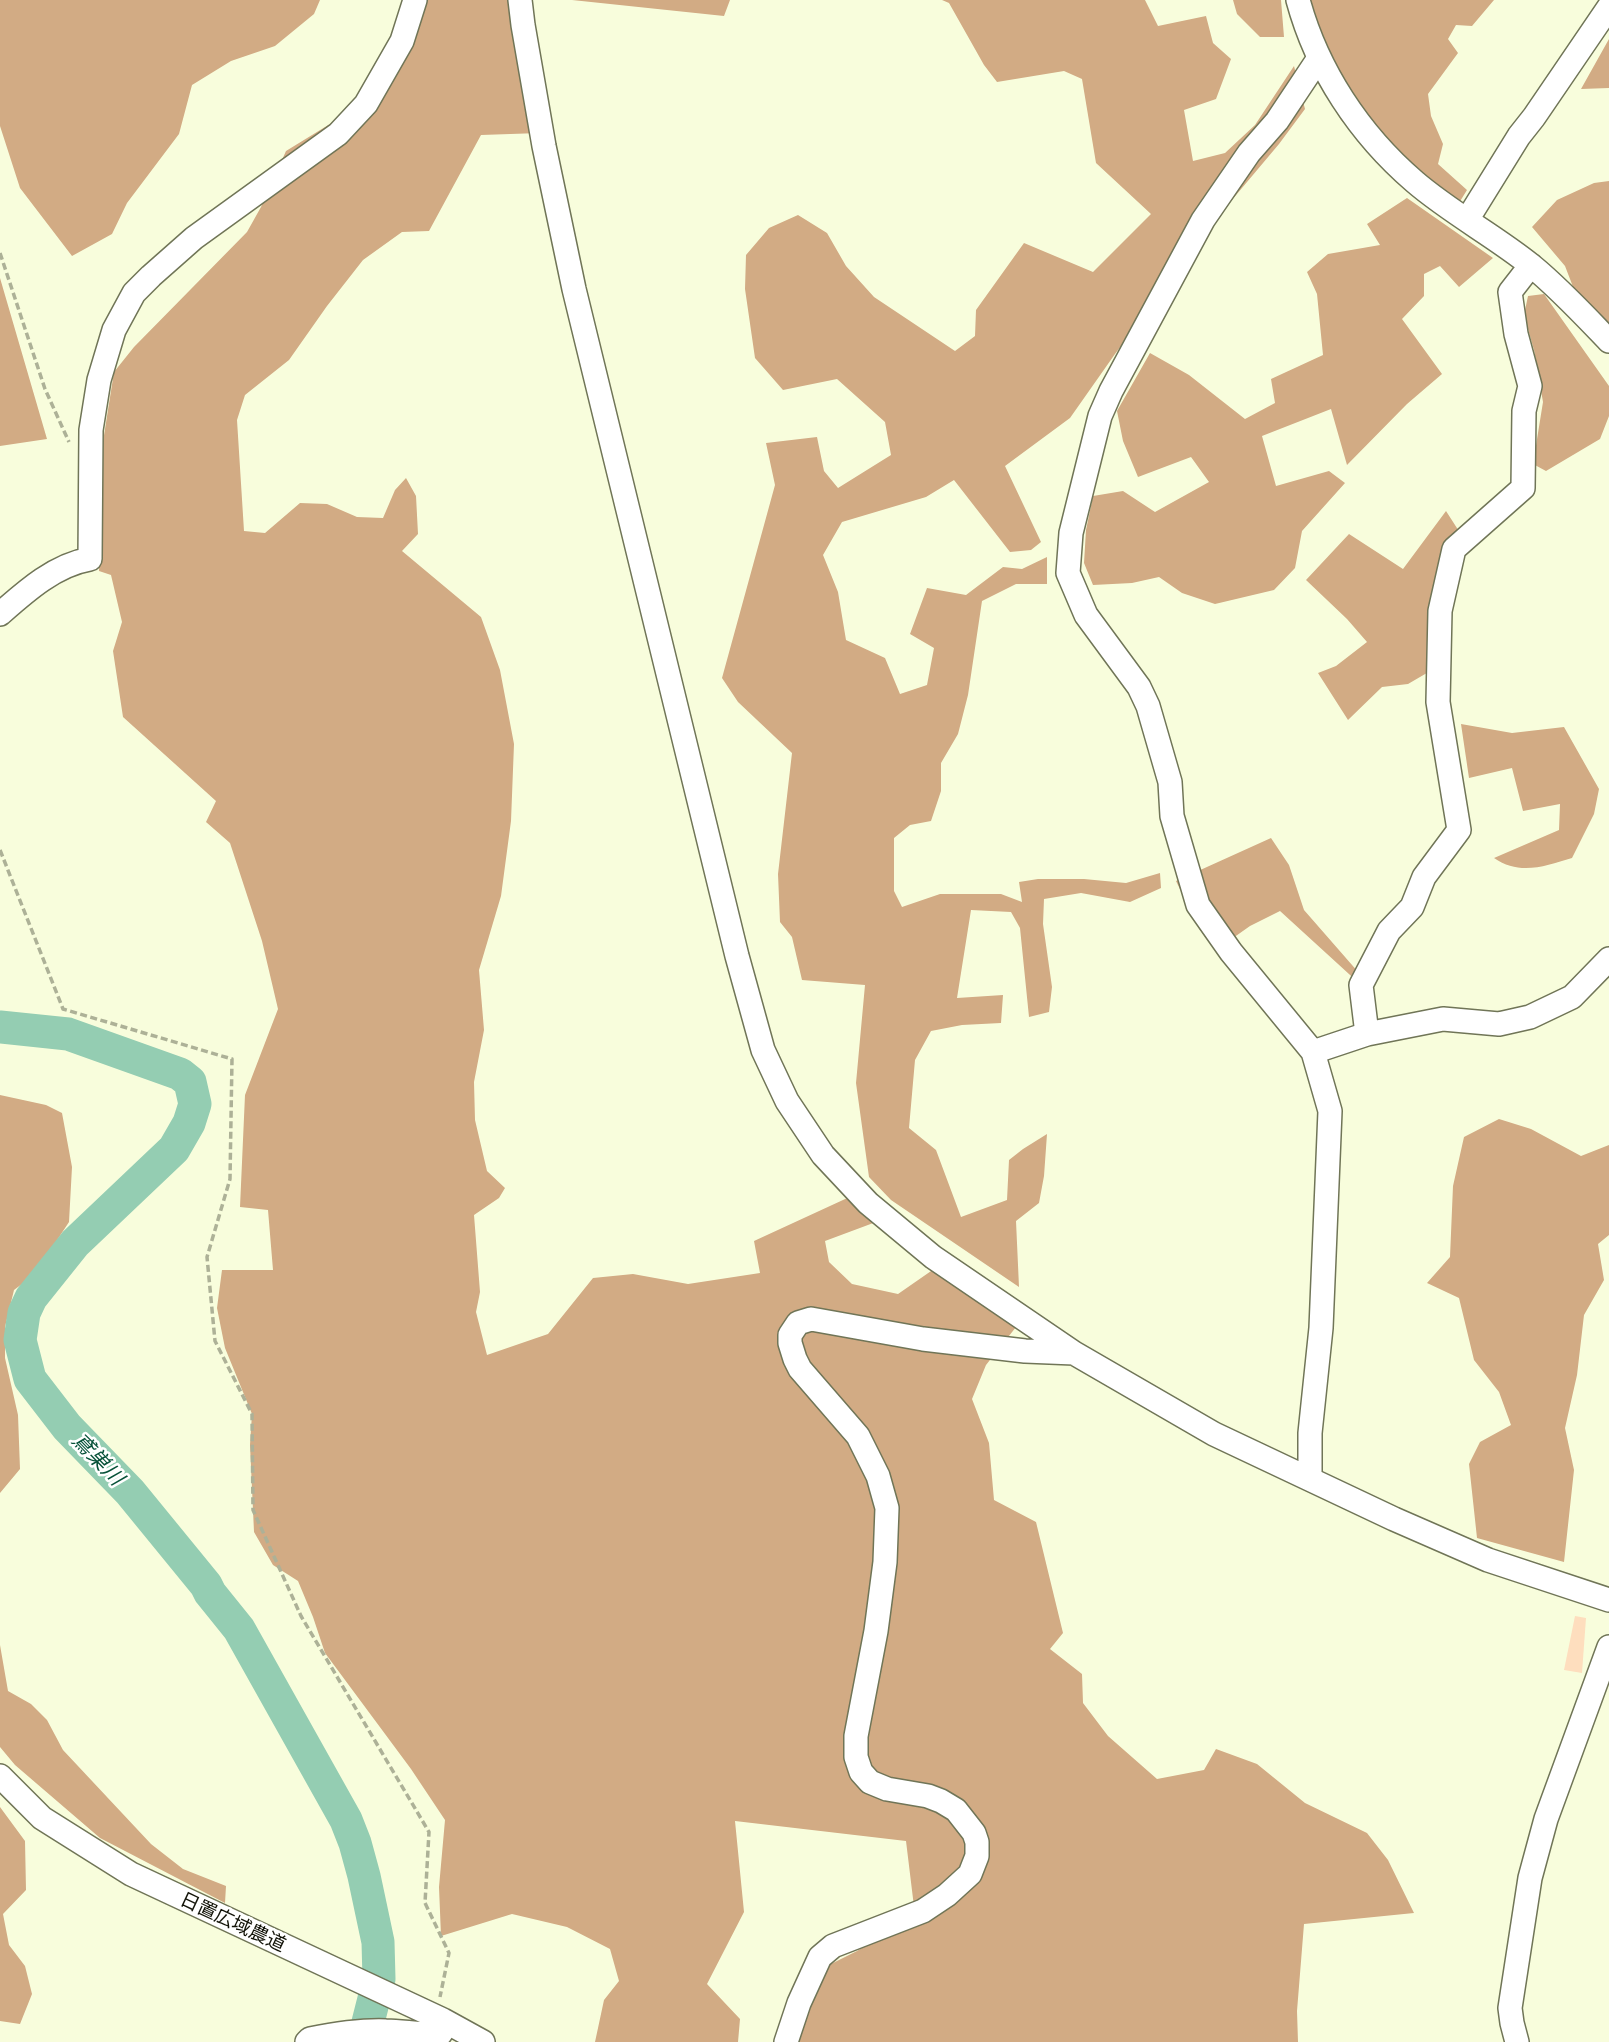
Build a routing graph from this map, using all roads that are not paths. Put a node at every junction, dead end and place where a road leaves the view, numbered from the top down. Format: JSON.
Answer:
{"nodes":[{"id":1,"x":415,"y":0,"type":"edge"},
{"id":2,"x":520,"y":0,"type":"edge"},
{"id":3,"x":1298,"y":0,"type":"edge"},
{"id":4,"x":1609,"y":7,"type":"edge"},
{"id":5,"x":1319,"y":58,"type":"junction"},
{"id":6,"x":1467,"y":220,"type":"junction"},
{"id":7,"x":1531,"y":265,"type":"junction"},
{"id":8,"x":1609,"y":341,"type":"edge"},
{"id":9,"x":0,"y":614,"type":"edge"},
{"id":10,"x":1609,"y":959,"type":"edge"},
{"id":11,"x":1367,"y":1034,"type":"junction"},
{"id":12,"x":1313,"y":1052,"type":"junction"},
{"id":13,"x":1074,"y":1353,"type":"junction"},
{"id":14,"x":1310,"y":1479,"type":"junction"},
{"id":15,"x":1609,"y":1600,"type":"edge"},
{"id":16,"x":1609,"y":1647,"type":"edge"},
{"id":17,"x":0,"y":1776,"type":"edge"},
{"id":18,"x":441,"y":2013,"type":"junction"},
{"id":19,"x":307,"y":2042,"type":"edge"},
{"id":20,"x":483,"y":2042,"type":"edge"},
{"id":21,"x":786,"y":2042,"type":"edge"},
{"id":22,"x":1517,"y":2042,"type":"edge"}],
"edges":[{"from":1,"to":9,"type":"street"},
{"from":2,"to":13,"type":"street"},
{"from":3,"to":5,"type":"street"},
{"from":4,"to":6,"type":"street"},
{"from":5,"to":6,"type":"street"},
{"from":5,"to":12,"type":"street"},
{"from":6,"to":7,"type":"street"},
{"from":7,"to":8,"type":"street"},
{"from":7,"to":11,"type":"street"},
{"from":10,"to":11,"type":"street"},
{"from":11,"to":12,"type":"street"},
{"from":12,"to":14,"type":"street"},
{"from":13,"to":14,"type":"street"},
{"from":13,"to":21,"type":"street"},
{"from":14,"to":15,"type":"street"},
{"from":16,"to":22,"type":"street"},
{"from":17,"to":18,"type":"street","name":"日置広域農道"},
{"from":18,"to":19,"type":"street"},
{"from":18,"to":20,"type":"street","name":"日置広域農道"}]}
